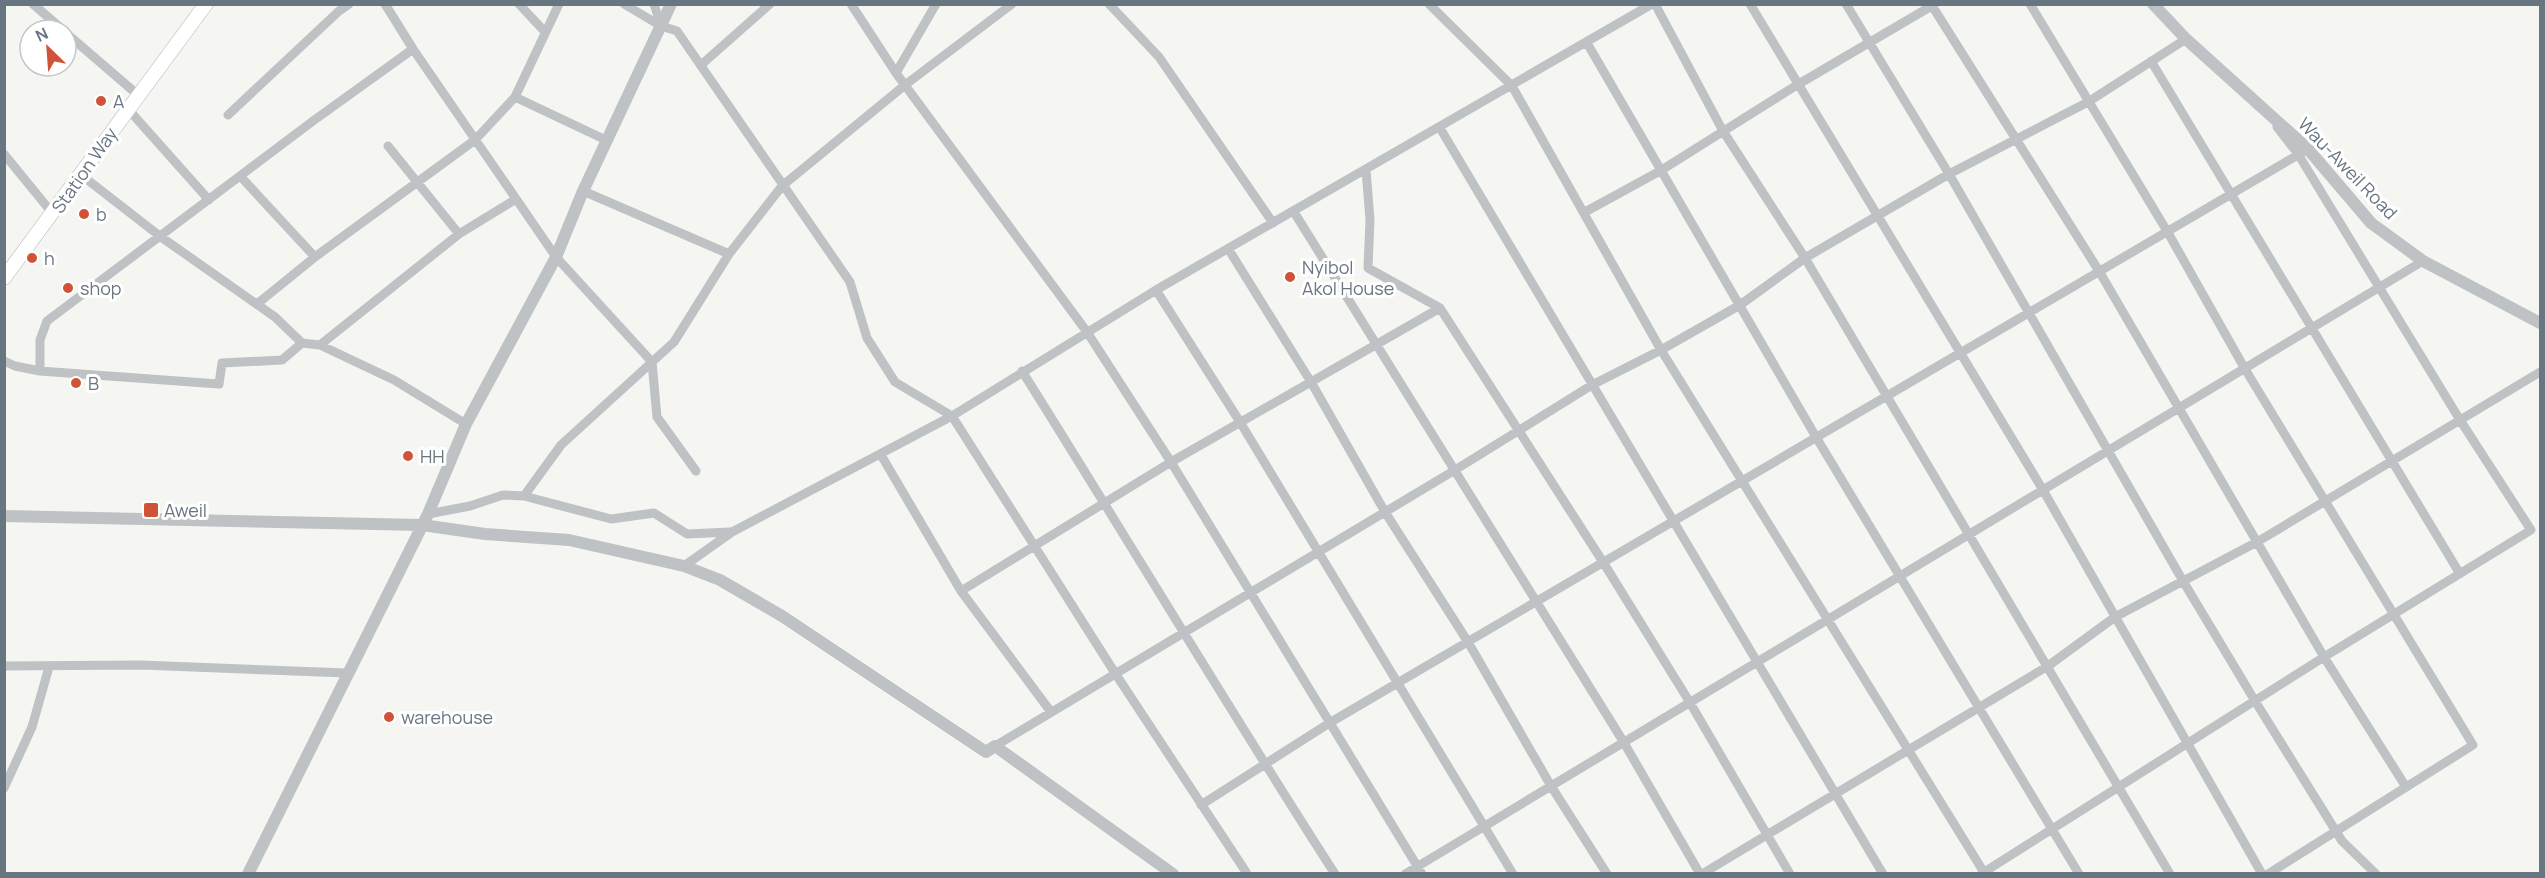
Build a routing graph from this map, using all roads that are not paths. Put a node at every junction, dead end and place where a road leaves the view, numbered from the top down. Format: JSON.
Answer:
{"nodes":[{"id":1,"x":33,"y":4,"type":"edge"},
{"id":2,"x":206,"y":4,"type":"edge"},
{"id":3,"x":349,"y":4,"type":"edge"},
{"id":4,"x":385,"y":4,"type":"edge"},
{"id":5,"x":519,"y":4,"type":"edge"},
{"id":6,"x":559,"y":4,"type":"edge"},
{"id":7,"x":624,"y":4,"type":"edge"},
{"id":8,"x":654,"y":4,"type":"edge"},
{"id":9,"x":671,"y":4,"type":"edge"},
{"id":10,"x":770,"y":4,"type":"edge"},
{"id":11,"x":851,"y":4,"type":"edge"},
{"id":12,"x":936,"y":4,"type":"edge"},
{"id":13,"x":1012,"y":4,"type":"edge"},
{"id":14,"x":1109,"y":4,"type":"edge"},
{"id":15,"x":1429,"y":4,"type":"edge"},
{"id":16,"x":1654,"y":4,"type":"edge"},
{"id":17,"x":1750,"y":4,"type":"edge"},
{"id":18,"x":1846,"y":4,"type":"edge"},
{"id":19,"x":2030,"y":4,"type":"edge"},
{"id":20,"x":2153,"y":4,"type":"edge"},
{"id":21,"x":1933,"y":5,"type":"edge"},
{"id":22,"x":49,"y":18,"type":"edge"},
{"id":23,"x":661,"y":26,"type":"junction"},
{"id":24,"x":545,"y":32,"type":"junction"},
{"id":25,"x":2186,"y":39,"type":"junction"},
{"id":26,"x":78,"y":43,"type":"edge"},
{"id":27,"x":1587,"y":43,"type":"junction"},
{"id":28,"x":1870,"y":44,"type":"junction"},
{"id":29,"x":412,"y":50,"type":"junction"},
{"id":30,"x":2151,"y":61,"type":"junction"},
{"id":31,"x":701,"y":65,"type":"junction"},
{"id":32,"x":896,"y":73,"type":"junction"},
{"id":33,"x":904,"y":85,"type":"junction"},
{"id":34,"x":1797,"y":85,"type":"junction"},
{"id":35,"x":1512,"y":86,"type":"junction"},
{"id":36,"x":138,"y":95,"type":"junction"},
{"id":37,"x":515,"y":97,"type":"junction"},
{"id":38,"x":2088,"y":102,"type":"junction"},
{"id":39,"x":128,"y":109,"type":"junction"},
{"id":40,"x":228,"y":115,"type":"dead end"},
{"id":41,"x":1440,"y":128,"type":"junction"},
{"id":42,"x":1723,"y":131,"type":"junction"},
{"id":43,"x":2016,"y":139,"type":"junction"},
{"id":44,"x":475,"y":140,"type":"junction"},
{"id":45,"x":608,"y":141,"type":"junction"},
{"id":46,"x":388,"y":146,"type":"dead end"},
{"id":47,"x":2303,"y":151,"type":"junction"},
{"id":48,"x":4,"y":154,"type":"edge"},
{"id":49,"x":1366,"y":170,"type":"junction"},
{"id":50,"x":1660,"y":171,"type":"junction"},
{"id":51,"x":80,"y":174,"type":"junction"},
{"id":52,"x":1949,"y":174,"type":"junction"},
{"id":53,"x":241,"y":177,"type":"junction"},
{"id":54,"x":417,"y":181,"type":"junction"},
{"id":55,"x":782,"y":186,"type":"junction"},
{"id":56,"x":583,"y":191,"type":"junction"},
{"id":57,"x":2232,"y":193,"type":"junction"},
{"id":58,"x":516,"y":199,"type":"junction"},
{"id":59,"x":209,"y":200,"type":"junction"},
{"id":60,"x":1294,"y":212,"type":"junction"},
{"id":61,"x":1585,"y":212,"type":"junction"},
{"id":62,"x":53,"y":214,"type":"junction"},
{"id":63,"x":1879,"y":216,"type":"junction"},
{"id":64,"x":1273,"y":223,"type":"junction"},
{"id":65,"x":2167,"y":231,"type":"junction"},
{"id":66,"x":459,"y":234,"type":"junction"},
{"id":67,"x":161,"y":237,"type":"junction"},
{"id":68,"x":1228,"y":250,"type":"junction"},
{"id":69,"x":729,"y":254,"type":"junction"},
{"id":70,"x":315,"y":257,"type":"junction"},
{"id":71,"x":556,"y":257,"type":"junction"},
{"id":72,"x":1805,"y":258,"type":"junction"},
{"id":73,"x":2424,"y":261,"type":"junction"},
{"id":74,"x":2099,"y":271,"type":"junction"},
{"id":75,"x":4,"y":278,"type":"edge"},
{"id":76,"x":2380,"y":287,"type":"junction"},
{"id":77,"x":1156,"y":290,"type":"junction"},
{"id":78,"x":257,"y":304,"type":"junction"},
{"id":79,"x":1740,"y":305,"type":"junction"},
{"id":80,"x":1440,"y":308,"type":"junction"},
{"id":81,"x":2028,"y":313,"type":"junction"},
{"id":82,"x":2541,"y":323,"type":"edge"},
{"id":83,"x":2313,"y":328,"type":"junction"},
{"id":84,"x":1087,"y":332,"type":"junction"},
{"id":85,"x":302,"y":343,"type":"junction"},
{"id":86,"x":321,"y":345,"type":"junction"},
{"id":87,"x":1377,"y":345,"type":"junction"},
{"id":88,"x":1661,"y":350,"type":"junction"},
{"id":89,"x":1961,"y":352,"type":"junction"},
{"id":90,"x":4,"y":361,"type":"edge"},
{"id":91,"x":652,"y":362,"type":"junction"},
{"id":92,"x":2245,"y":369,"type":"junction"},
{"id":93,"x":40,"y":371,"type":"junction"},
{"id":94,"x":1022,"y":371,"type":"junction"},
{"id":95,"x":2541,"y":372,"type":"edge"},
{"id":96,"x":1311,"y":382,"type":"junction"},
{"id":97,"x":1592,"y":385,"type":"junction"},
{"id":98,"x":1886,"y":396,"type":"junction"},
{"id":99,"x":2178,"y":409,"type":"junction"},
{"id":100,"x":952,"y":416,"type":"junction"},
{"id":101,"x":2460,"y":420,"type":"junction"},
{"id":102,"x":1240,"y":422,"type":"junction"},
{"id":103,"x":466,"y":424,"type":"junction"},
{"id":104,"x":1517,"y":431,"type":"junction"},
{"id":105,"x":1816,"y":437,"type":"junction"},
{"id":106,"x":2109,"y":450,"type":"junction"},
{"id":107,"x":880,"y":455,"type":"junction"},
{"id":108,"x":2392,"y":461,"type":"junction"},
{"id":109,"x":1171,"y":462,"type":"junction"},
{"id":110,"x":1455,"y":470,"type":"junction"},
{"id":111,"x":696,"y":471,"type":"dead end"},
{"id":112,"x":1742,"y":479,"type":"junction"},
{"id":113,"x":2043,"y":490,"type":"junction"},
{"id":114,"x":524,"y":496,"type":"junction"},
{"id":115,"x":1104,"y":502,"type":"junction"},
{"id":116,"x":2325,"y":502,"type":"junction"},
{"id":117,"x":1385,"y":512,"type":"junction"},
{"id":118,"x":429,"y":514,"type":"junction"},
{"id":119,"x":4,"y":516,"type":"edge"},
{"id":120,"x":1675,"y":520,"type":"junction"},
{"id":121,"x":422,"y":525,"type":"junction"},
{"id":122,"x":732,"y":532,"type":"junction"},
{"id":123,"x":1970,"y":534,"type":"junction"},
{"id":124,"x":2257,"y":542,"type":"junction"},
{"id":125,"x":1034,"y":545,"type":"junction"},
{"id":126,"x":1319,"y":552,"type":"junction"},
{"id":127,"x":1603,"y":562,"type":"junction"},
{"id":128,"x":684,"y":566,"type":"junction"},
{"id":129,"x":2460,"y":573,"type":"junction"},
{"id":130,"x":1899,"y":576,"type":"junction"},
{"id":131,"x":2183,"y":581,"type":"junction"},
{"id":132,"x":962,"y":591,"type":"junction"},
{"id":133,"x":1250,"y":593,"type":"junction"},
{"id":134,"x":1536,"y":602,"type":"junction"},
{"id":135,"x":2393,"y":615,"type":"junction"},
{"id":136,"x":2115,"y":617,"type":"junction"},
{"id":137,"x":1828,"y":619,"type":"junction"},
{"id":138,"x":1185,"y":632,"type":"junction"},
{"id":139,"x":1468,"y":642,"type":"junction"},
{"id":140,"x":2324,"y":657,"type":"junction"},
{"id":141,"x":1758,"y":660,"type":"junction"},
{"id":142,"x":4,"y":666,"type":"edge"},
{"id":143,"x":2048,"y":666,"type":"junction"},
{"id":144,"x":50,"y":667,"type":"junction"},
{"id":145,"x":347,"y":673,"type":"junction"},
{"id":146,"x":1114,"y":673,"type":"junction"},
{"id":147,"x":1398,"y":682,"type":"junction"},
{"id":148,"x":1689,"y":701,"type":"junction"},
{"id":149,"x":2254,"y":701,"type":"junction"},
{"id":150,"x":1979,"y":708,"type":"junction"},
{"id":151,"x":1051,"y":712,"type":"junction"},
{"id":152,"x":1330,"y":722,"type":"junction"},
{"id":153,"x":1623,"y":741,"type":"junction"},
{"id":154,"x":2189,"y":743,"type":"junction"},
{"id":155,"x":995,"y":746,"type":"junction"},
{"id":156,"x":1909,"y":750,"type":"junction"},
{"id":157,"x":1263,"y":763,"type":"junction"},
{"id":158,"x":1551,"y":786,"type":"junction"},
{"id":159,"x":2119,"y":786,"type":"junction"},
{"id":160,"x":2406,"y":787,"type":"junction"},
{"id":161,"x":4,"y":788,"type":"edge"},
{"id":162,"x":1836,"y":793,"type":"junction"},
{"id":163,"x":1201,"y":805,"type":"junction"},
{"id":164,"x":1484,"y":825,"type":"junction"},
{"id":165,"x":2054,"y":828,"type":"junction"},
{"id":166,"x":2335,"y":831,"type":"junction"},
{"id":167,"x":1767,"y":835,"type":"junction"},
{"id":168,"x":1419,"y":870,"type":"edge"},
{"id":169,"x":248,"y":873,"type":"edge"},
{"id":170,"x":1173,"y":873,"type":"edge"},
{"id":171,"x":1244,"y":873,"type":"edge"},
{"id":172,"x":1335,"y":873,"type":"edge"},
{"id":173,"x":1406,"y":873,"type":"edge"},
{"id":174,"x":1513,"y":873,"type":"edge"},
{"id":175,"x":1607,"y":873,"type":"edge"},
{"id":176,"x":1701,"y":873,"type":"edge"},
{"id":177,"x":1790,"y":873,"type":"edge"},
{"id":178,"x":1883,"y":873,"type":"edge"},
{"id":179,"x":1984,"y":873,"type":"edge"},
{"id":180,"x":2079,"y":873,"type":"edge"},
{"id":181,"x":2170,"y":873,"type":"edge"},
{"id":182,"x":2262,"y":873,"type":"edge"},
{"id":183,"x":2268,"y":873,"type":"edge"},
{"id":184,"x":2376,"y":873,"type":"edge"}],
"edges":[{"from":1,"to":22,"type":"street"},
{"from":2,"to":36,"type":"main road","name":"Station Way"},
{"from":3,"to":40,"type":"street"},
{"from":4,"to":29,"type":"street"},
{"from":5,"to":24,"type":"street"},
{"from":6,"to":24,"type":"street"},
{"from":7,"to":23,"type":"street"},
{"from":8,"to":23,"type":"street"},
{"from":9,"to":23,"type":"street"},
{"from":10,"to":31,"type":"street"},
{"from":11,"to":32,"type":"street"},
{"from":12,"to":32,"type":"street"},
{"from":13,"to":33,"type":"street"},
{"from":14,"to":64,"type":"street"},
{"from":15,"to":35,"type":"street"},
{"from":16,"to":27,"type":"street"},
{"from":16,"to":42,"type":"street"},
{"from":17,"to":34,"type":"street"},
{"from":18,"to":28,"type":"street"},
{"from":19,"to":38,"type":"street"},
{"from":20,"to":25,"type":"street","name":"Wau-Aweil Road"},
{"from":21,"to":28,"type":"street"},
{"from":21,"to":43,"type":"street"},
{"from":23,"to":31,"type":"street"},
{"from":23,"to":45,"type":"street"},
{"from":24,"to":37,"type":"street"},
{"from":25,"to":30,"type":"street"},
{"from":25,"to":47,"type":"street","name":"Wau-Aweil Road"},
{"from":26,"to":36,"type":"street"},
{"from":27,"to":35,"type":"street"},
{"from":27,"to":50,"type":"street"},
{"from":28,"to":34,"type":"street"},
{"from":28,"to":52,"type":"street"},
{"from":29,"to":44,"type":"street"},
{"from":29,"to":53,"type":"street"},
{"from":30,"to":38,"type":"street"},
{"from":30,"to":57,"type":"street"},
{"from":31,"to":55,"type":"street"},
{"from":32,"to":33,"type":"street"},
{"from":33,"to":55,"type":"street"},
{"from":33,"to":84,"type":"street"},
{"from":34,"to":42,"type":"street"},
{"from":34,"to":63,"type":"street"},
{"from":35,"to":41,"type":"street"},
{"from":35,"to":61,"type":"street"},
{"from":36,"to":39,"type":"main road","name":"Station Way"},
{"from":37,"to":44,"type":"street"},
{"from":37,"to":45,"type":"street"},
{"from":38,"to":43,"type":"street"},
{"from":38,"to":65,"type":"street"},
{"from":39,"to":51,"type":"main road","name":"Station Way"},
{"from":39,"to":59,"type":"street"},
{"from":41,"to":49,"type":"street"},
{"from":41,"to":97,"type":"street"},
{"from":42,"to":50,"type":"street"},
{"from":42,"to":72,"type":"street"},
{"from":43,"to":52,"type":"street"},
{"from":43,"to":74,"type":"street"},
{"from":44,"to":54,"type":"street"},
{"from":44,"to":58,"type":"street"},
{"from":45,"to":56,"type":"street"},
{"from":46,"to":54,"type":"street"},
{"from":47,"to":57,"type":"street"},
{"from":47,"to":73,"type":"street","name":"Wau-Aweil Road"},
{"from":47,"to":76,"type":"street"},
{"from":48,"to":62,"type":"street"},
{"from":49,"to":60,"type":"street"},
{"from":49,"to":80,"type":"street"},
{"from":50,"to":61,"type":"street"},
{"from":50,"to":79,"type":"street"},
{"from":51,"to":62,"type":"main road","name":"Station Way"},
{"from":51,"to":67,"type":"street"},
{"from":52,"to":63,"type":"street"},
{"from":52,"to":81,"type":"street"},
{"from":53,"to":59,"type":"street"},
{"from":53,"to":70,"type":"street"},
{"from":54,"to":66,"type":"street"},
{"from":54,"to":70,"type":"street"},
{"from":55,"to":69,"type":"street"},
{"from":55,"to":100,"type":"street"},
{"from":56,"to":69,"type":"street"},
{"from":56,"to":71,"type":"street"},
{"from":57,"to":65,"type":"street"},
{"from":57,"to":83,"type":"street"},
{"from":58,"to":66,"type":"street"},
{"from":58,"to":71,"type":"street"},
{"from":59,"to":67,"type":"street"},
{"from":60,"to":64,"type":"street"},
{"from":60,"to":87,"type":"street"},
{"from":61,"to":88,"type":"street"},
{"from":62,"to":75,"type":"main road","name":"Station Way"},
{"from":63,"to":72,"type":"street"},
{"from":63,"to":89,"type":"street"},
{"from":64,"to":68,"type":"street"},
{"from":65,"to":74,"type":"street"},
{"from":65,"to":92,"type":"street"},
{"from":66,"to":86,"type":"street"},
{"from":67,"to":78,"type":"street"},
{"from":67,"to":93,"type":"street"},
{"from":68,"to":77,"type":"street"},
{"from":68,"to":96,"type":"street"},
{"from":69,"to":91,"type":"street"},
{"from":70,"to":78,"type":"street"},
{"from":71,"to":91,"type":"street"},
{"from":71,"to":103,"type":"street"},
{"from":72,"to":79,"type":"street"},
{"from":72,"to":98,"type":"street"},
{"from":73,"to":76,"type":"street"},
{"from":73,"to":82,"type":"street","name":"Wau-Aweil Road"},
{"from":74,"to":81,"type":"street"},
{"from":74,"to":99,"type":"street"},
{"from":76,"to":83,"type":"street"},
{"from":76,"to":101,"type":"street"},
{"from":77,"to":84,"type":"street"},
{"from":77,"to":102,"type":"street"},
{"from":78,"to":85,"type":"street"},
{"from":79,"to":88,"type":"street"},
{"from":79,"to":105,"type":"street"},
{"from":80,"to":87,"type":"street"},
{"from":80,"to":104,"type":"street"},
{"from":81,"to":89,"type":"street"},
{"from":81,"to":106,"type":"street"},
{"from":83,"to":92,"type":"street"},
{"from":83,"to":108,"type":"street"},
{"from":84,"to":94,"type":"street"},
{"from":84,"to":109,"type":"street"},
{"from":85,"to":86,"type":"street"},
{"from":85,"to":93,"type":"street"},
{"from":86,"to":103,"type":"street"},
{"from":87,"to":96,"type":"street"},
{"from":87,"to":110,"type":"street"},
{"from":88,"to":97,"type":"street"},
{"from":88,"to":112,"type":"street"},
{"from":89,"to":98,"type":"street"},
{"from":89,"to":113,"type":"street"},
{"from":90,"to":93,"type":"street"},
{"from":91,"to":111,"type":"street"},
{"from":91,"to":114,"type":"street"},
{"from":92,"to":99,"type":"street"},
{"from":92,"to":116,"type":"street"},
{"from":94,"to":100,"type":"street"},
{"from":94,"to":115,"type":"street"},
{"from":95,"to":101,"type":"street"},
{"from":96,"to":102,"type":"street"},
{"from":96,"to":117,"type":"street"},
{"from":97,"to":104,"type":"street"},
{"from":97,"to":120,"type":"street"},
{"from":98,"to":105,"type":"street"},
{"from":98,"to":123,"type":"street"},
{"from":99,"to":106,"type":"street"},
{"from":99,"to":124,"type":"street"},
{"from":100,"to":107,"type":"street"},
{"from":100,"to":125,"type":"street"},
{"from":101,"to":108,"type":"street"},
{"from":101,"to":129,"type":"street"},
{"from":102,"to":109,"type":"street"},
{"from":102,"to":126,"type":"street"},
{"from":103,"to":118,"type":"street"},
{"from":104,"to":110,"type":"street"},
{"from":104,"to":127,"type":"street"},
{"from":105,"to":112,"type":"street"},
{"from":105,"to":130,"type":"street"},
{"from":106,"to":113,"type":"street"},
{"from":106,"to":131,"type":"street"},
{"from":107,"to":122,"type":"street"},
{"from":107,"to":132,"type":"street"},
{"from":108,"to":116,"type":"street"},
{"from":108,"to":129,"type":"street"},
{"from":109,"to":115,"type":"street"},
{"from":109,"to":133,"type":"street"},
{"from":110,"to":117,"type":"street"},
{"from":110,"to":134,"type":"street"},
{"from":112,"to":120,"type":"street"},
{"from":112,"to":137,"type":"street"},
{"from":113,"to":123,"type":"street"},
{"from":113,"to":136,"type":"street"},
{"from":114,"to":118,"type":"street"},
{"from":114,"to":122,"type":"street"},
{"from":115,"to":125,"type":"street"},
{"from":115,"to":138,"type":"street"},
{"from":116,"to":124,"type":"street"},
{"from":116,"to":135,"type":"street"},
{"from":117,"to":126,"type":"street"},
{"from":117,"to":139,"type":"street"},
{"from":118,"to":121,"type":"street"},
{"from":119,"to":121,"type":"street"},
{"from":120,"to":127,"type":"street"},
{"from":120,"to":141,"type":"street"},
{"from":121,"to":128,"type":"street"},
{"from":121,"to":145,"type":"street"},
{"from":122,"to":128,"type":"street"},
{"from":123,"to":130,"type":"street"},
{"from":123,"to":143,"type":"street"},
{"from":124,"to":131,"type":"street"},
{"from":124,"to":140,"type":"street"},
{"from":125,"to":132,"type":"street"},
{"from":125,"to":146,"type":"street"},
{"from":126,"to":133,"type":"street"},
{"from":126,"to":147,"type":"street"},
{"from":127,"to":134,"type":"street"},
{"from":127,"to":148,"type":"street"},
{"from":128,"to":155,"type":"street"},
{"from":129,"to":135,"type":"street"},
{"from":130,"to":137,"type":"street"},
{"from":130,"to":150,"type":"street"},
{"from":131,"to":136,"type":"street"},
{"from":131,"to":149,"type":"street"},
{"from":132,"to":151,"type":"street"},
{"from":133,"to":138,"type":"street"},
{"from":133,"to":152,"type":"street"},
{"from":134,"to":139,"type":"street"},
{"from":134,"to":153,"type":"street"},
{"from":135,"to":140,"type":"street"},
{"from":135,"to":160,"type":"street"},
{"from":136,"to":143,"type":"street"},
{"from":136,"to":154,"type":"street"},
{"from":137,"to":141,"type":"street"},
{"from":137,"to":156,"type":"street"},
{"from":138,"to":146,"type":"street"},
{"from":138,"to":157,"type":"street"},
{"from":139,"to":147,"type":"street"},
{"from":139,"to":158,"type":"street"},
{"from":140,"to":149,"type":"street"},
{"from":140,"to":160,"type":"street"},
{"from":141,"to":148,"type":"street"},
{"from":141,"to":162,"type":"street"},
{"from":142,"to":144,"type":"street"},
{"from":143,"to":150,"type":"street"},
{"from":143,"to":159,"type":"street"},
{"from":144,"to":145,"type":"street"},
{"from":144,"to":161,"type":"street"},
{"from":145,"to":169,"type":"street"},
{"from":146,"to":151,"type":"street"},
{"from":146,"to":163,"type":"street"},
{"from":147,"to":152,"type":"street"},
{"from":147,"to":164,"type":"street"},
{"from":148,"to":153,"type":"street"},
{"from":148,"to":167,"type":"street"},
{"from":149,"to":154,"type":"street"},
{"from":149,"to":166,"type":"street"},
{"from":150,"to":156,"type":"street"},
{"from":150,"to":165,"type":"street"},
{"from":151,"to":155,"type":"street"},
{"from":152,"to":157,"type":"street"},
{"from":152,"to":168,"type":"street"},
{"from":153,"to":158,"type":"street"},
{"from":153,"to":176,"type":"street"},
{"from":154,"to":159,"type":"street"},
{"from":154,"to":182,"type":"street"},
{"from":155,"to":170,"type":"street"},
{"from":156,"to":162,"type":"street"},
{"from":156,"to":179,"type":"street"},
{"from":157,"to":163,"type":"street"},
{"from":157,"to":172,"type":"street"},
{"from":158,"to":164,"type":"street"},
{"from":158,"to":175,"type":"street"},
{"from":159,"to":165,"type":"street"},
{"from":159,"to":181,"type":"street"},
{"from":160,"to":166,"type":"street"},
{"from":162,"to":167,"type":"street"},
{"from":162,"to":178,"type":"street"},
{"from":163,"to":171,"type":"street"},
{"from":164,"to":168,"type":"street"},
{"from":164,"to":174,"type":"street"},
{"from":165,"to":179,"type":"street"},
{"from":165,"to":180,"type":"street"},
{"from":166,"to":183,"type":"street"},
{"from":166,"to":184,"type":"street"},
{"from":167,"to":176,"type":"street"},
{"from":167,"to":177,"type":"street"},
{"from":168,"to":173,"type":"street"}]}
